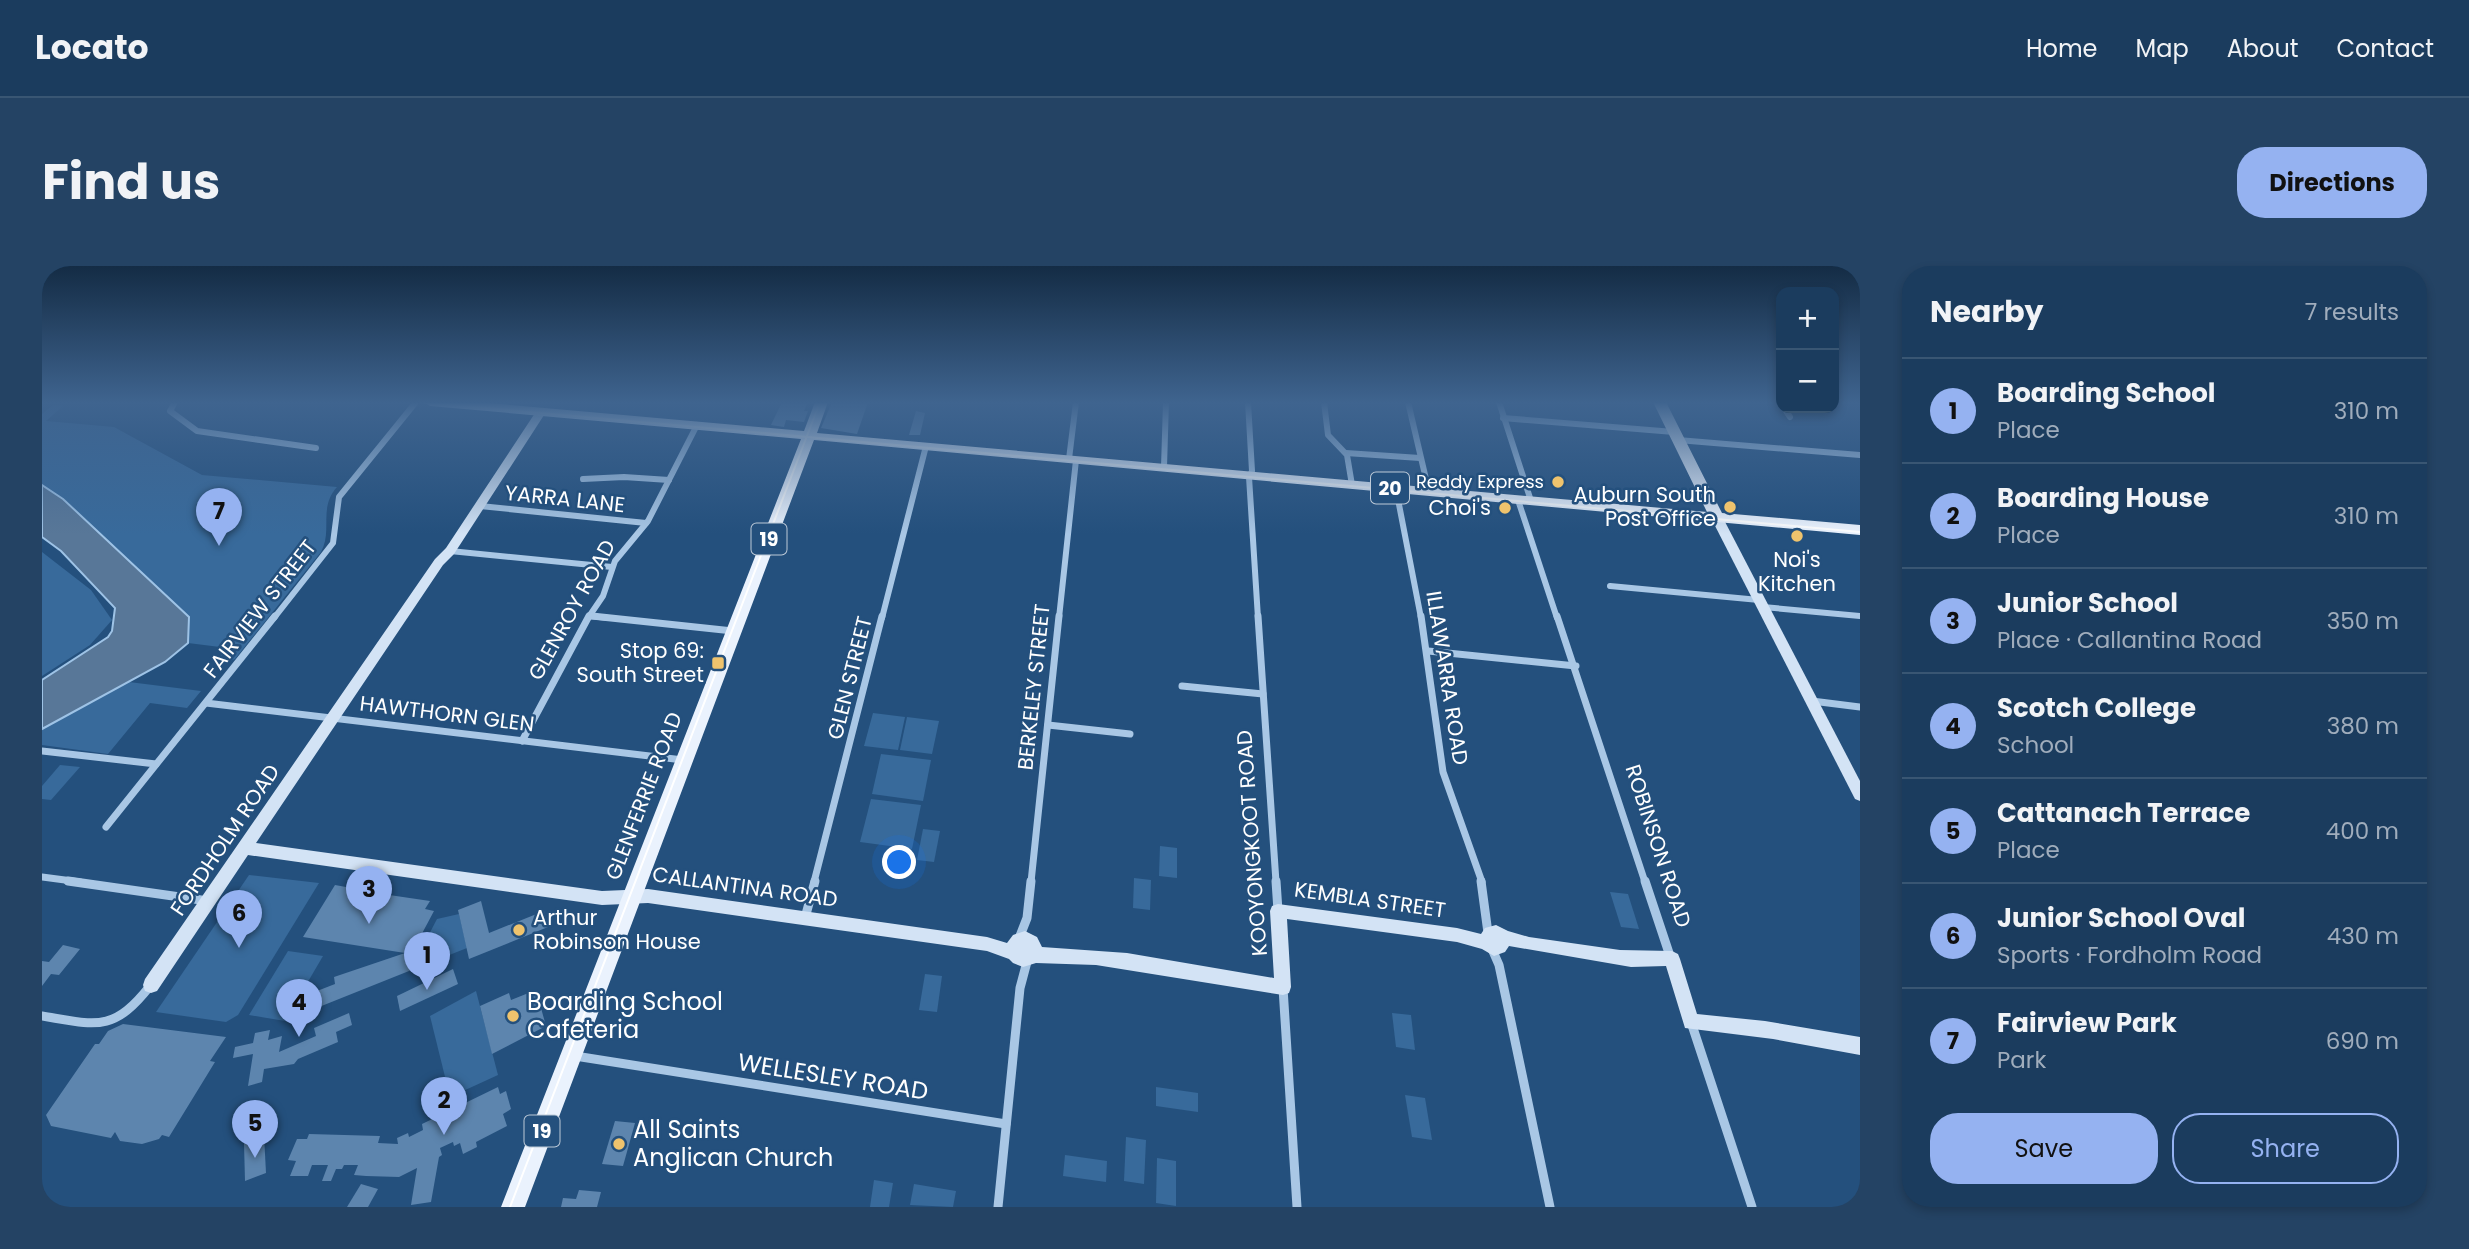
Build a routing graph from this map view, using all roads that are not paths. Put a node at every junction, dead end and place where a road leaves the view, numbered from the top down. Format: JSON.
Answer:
{"nodes":[{"id":1,"x":301,"y":446,"type":"edge"},
{"id":2,"x":380,"y":446,"type":"edge"},
{"id":3,"x":521,"y":446,"type":"edge"},
{"id":4,"x":686,"y":446,"type":"edge"},
{"id":5,"x":805,"y":446,"type":"edge"},
{"id":6,"x":926,"y":446,"type":"joint"},
{"id":7,"x":1073,"y":446,"type":"edge"},
{"id":8,"x":1165,"y":446,"type":"edge"},
{"id":9,"x":1251,"y":446,"type":"edge"},
{"id":10,"x":1338,"y":446,"type":"edge"},
{"id":11,"x":1417,"y":446,"type":"edge"},
{"id":12,"x":1510,"y":446,"type":"edge"},
{"id":13,"x":1680,"y":446,"type":"edge"},
{"id":14,"x":1772,"y":446,"type":"edge"},
{"id":15,"x":316,"y":448,"type":"dead end"},
{"id":16,"x":1346,"y":453,"type":"junction"},
{"id":17,"x":1860,"y":455,"type":"edge"},
{"id":18,"x":1420,"y":458,"type":"junction"},
{"id":19,"x":1072,"y":459,"type":"junction"},
{"id":20,"x":1164,"y":467,"type":"junction"},
{"id":21,"x":1249,"y":475,"type":"junction"},
{"id":22,"x":583,"y":479,"type":"dead end"},
{"id":23,"x":669,"y":480,"type":"junction"},
{"id":24,"x":1352,"y":485,"type":"junction"},
{"id":25,"x":1396,"y":489,"type":"junction"},
{"id":26,"x":1429,"y":492,"type":"junction"},
{"id":27,"x":1525,"y":500,"type":"junction"},
{"id":28,"x":480,"y":506,"type":"junction"},
{"id":29,"x":1717,"y":518,"type":"junction"},
{"id":30,"x":646,"y":523,"type":"junction"},
{"id":31,"x":1860,"y":530,"type":"edge"},
{"id":32,"x":450,"y":551,"type":"junction"},
{"id":33,"x":612,"y":567,"type":"junction"},
{"id":34,"x":1610,"y":586,"type":"dead end"},
{"id":35,"x":1761,"y":604,"type":"junction"},
{"id":36,"x":589,"y":616,"type":"junction"},
{"id":37,"x":1860,"y":616,"type":"edge"},
{"id":38,"x":733,"y":631,"type":"junction"},
{"id":39,"x":1428,"y":651,"type":"junction"},
{"id":40,"x":1576,"y":666,"type":"junction"},
{"id":41,"x":1182,"y":686,"type":"dead end"},
{"id":42,"x":1263,"y":694,"type":"junction"},
{"id":43,"x":1811,"y":701,"type":"junction"},
{"id":44,"x":206,"y":703,"type":"junction"},
{"id":45,"x":1860,"y":706,"type":"edge"},
{"id":46,"x":334,"y":718,"type":"junction"},
{"id":47,"x":1048,"y":725,"type":"junction"},
{"id":48,"x":1130,"y":734,"type":"dead end"},
{"id":49,"x":522,"y":741,"type":"junction"},
{"id":50,"x":42,"y":751,"type":"edge"},
{"id":51,"x":684,"y":760,"type":"junction"},
{"id":52,"x":156,"y":764,"type":"junction"},
{"id":53,"x":1860,"y":793,"type":"edge"},
{"id":54,"x":106,"y":827,"type":"dead end"},
{"id":55,"x":243,"y":851,"type":"junction"},
{"id":56,"x":42,"y":877,"type":"edge"},
{"id":57,"x":631,"y":897,"type":"junction"},
{"id":58,"x":209,"y":901,"type":"junction"},
{"id":59,"x":1278,"y":911,"type":"junction"},
{"id":60,"x":805,"y":918,"type":"junction"},
{"id":61,"x":1495,"y":940,"type":"junction"},
{"id":62,"x":1024,"y":949,"type":"junction"},
{"id":63,"x":1673,"y":964,"type":"junction"},
{"id":64,"x":1283,"y":983,"type":"junction"},
{"id":65,"x":151,"y":985,"type":"joint"},
{"id":66,"x":42,"y":1016,"type":"edge"},
{"id":67,"x":1690,"y":1019,"type":"junction"},
{"id":68,"x":1860,"y":1046,"type":"edge"},
{"id":69,"x":571,"y":1055,"type":"junction"},
{"id":70,"x":1006,"y":1124,"type":"junction"},
{"id":71,"x":513,"y":1207,"type":"edge"},
{"id":72,"x":998,"y":1207,"type":"edge"},
{"id":73,"x":1297,"y":1207,"type":"edge"},
{"id":74,"x":1550,"y":1207,"type":"edge"},
{"id":75,"x":1752,"y":1207,"type":"edge"}],
"edges":[{"from":1,"to":15,"type":"street"},
{"from":2,"to":44,"type":"street","name":"FAIRVIEW STREET"},
{"from":3,"to":28,"type":"street","name":"FORDHOLM ROAD"},
{"from":4,"to":23,"type":"street","name":"GLENROY ROAD"},
{"from":5,"to":38,"type":"main road","name":"GLENFERRIE ROAD","number":"19"},
{"from":6,"to":19,"type":"main road","number":"20"},
{"from":6,"to":60,"type":"street","name":"GLEN STREET"},
{"from":7,"to":19,"type":"street","name":"BERKELEY STREET"},
{"from":8,"to":20,"type":"street"},
{"from":9,"to":21,"type":"street","name":"KOOYONGKOOT ROAD"},
{"from":10,"to":16,"type":"street"},
{"from":11,"to":18,"type":"street"},
{"from":12,"to":27,"type":"street","name":"ROBINSON ROAD"},
{"from":13,"to":29,"type":"main road"},
{"from":14,"to":17,"type":"street"},
{"from":16,"to":18,"type":"street"},
{"from":16,"to":24,"type":"street"},
{"from":18,"to":26,"type":"street"},
{"from":19,"to":20,"type":"main road","number":"20"},
{"from":19,"to":47,"type":"street","name":"BERKELEY STREET"},
{"from":20,"to":21,"type":"main road","number":"20"},
{"from":21,"to":24,"type":"main road","number":"20"},
{"from":21,"to":42,"type":"street","name":"KOOYONGKOOT ROAD"},
{"from":22,"to":23,"type":"street"},
{"from":23,"to":30,"type":"street","name":"GLENROY ROAD"},
{"from":24,"to":25,"type":"main road","number":"20"},
{"from":25,"to":26,"type":"main road","number":"20"},
{"from":25,"to":39,"type":"street","name":"ILLAWARRA ROAD"},
{"from":26,"to":27,"type":"main road","number":"20"},
{"from":27,"to":29,"type":"main road","number":"20"},
{"from":27,"to":40,"type":"street","name":"ROBINSON ROAD"},
{"from":28,"to":30,"type":"street","name":"YARRA LANE"},
{"from":28,"to":32,"type":"street","name":"FORDHOLM ROAD"},
{"from":29,"to":31,"type":"main road","number":"20"},
{"from":29,"to":35,"type":"street"},
{"from":30,"to":33,"type":"street","name":"GLENROY ROAD"},
{"from":32,"to":33,"type":"street"},
{"from":32,"to":46,"type":"street","name":"FORDHOLM ROAD"},
{"from":33,"to":36,"type":"street","name":"GLENROY ROAD"},
{"from":34,"to":35,"type":"street"},
{"from":35,"to":37,"type":"street"},
{"from":35,"to":43,"type":"street"},
{"from":36,"to":38,"type":"street"},
{"from":36,"to":49,"type":"street","name":"GLENROY ROAD"},
{"from":38,"to":51,"type":"main road","name":"GLENFERRIE ROAD","number":"19"},
{"from":39,"to":40,"type":"street"},
{"from":39,"to":61,"type":"street","name":"ILLAWARRA ROAD"},
{"from":40,"to":63,"type":"street","name":"ROBINSON ROAD"},
{"from":41,"to":42,"type":"street"},
{"from":42,"to":59,"type":"street","name":"KOOYONGKOOT ROAD"},
{"from":43,"to":45,"type":"street"},
{"from":43,"to":53,"type":"street"},
{"from":44,"to":46,"type":"street","name":"HAWTHORN GLEN"},
{"from":44,"to":52,"type":"street","name":"FAIRVIEW STREET"},
{"from":46,"to":49,"type":"street","name":"HAWTHORN GLEN"},
{"from":46,"to":55,"type":"street","name":"FORDHOLM ROAD"},
{"from":47,"to":48,"type":"street"},
{"from":47,"to":62,"type":"street","name":"BERKELEY STREET"},
{"from":49,"to":51,"type":"street","name":"HAWTHORN GLEN"},
{"from":50,"to":52,"type":"street"},
{"from":51,"to":57,"type":"main road","name":"GLENFERRIE ROAD","number":"19"},
{"from":52,"to":54,"type":"street","name":"FAIRVIEW STREET"},
{"from":55,"to":57,"type":"street","name":"CALLANTINA ROAD"},
{"from":55,"to":58,"type":"street","name":"FORDHOLM ROAD"},
{"from":56,"to":58,"type":"street"},
{"from":57,"to":60,"type":"street","name":"CALLANTINA ROAD"},
{"from":57,"to":69,"type":"main road","name":"GLENFERRIE ROAD","number":"19"},
{"from":58,"to":65,"type":"street","name":"FORDHOLM ROAD"},
{"from":59,"to":61,"type":"street","name":"KEMBLA STREET"},
{"from":59,"to":64,"type":"street","name":"KOOYONGKOOT ROAD"},
{"from":60,"to":62,"type":"street","name":"CALLANTINA ROAD"},
{"from":61,"to":63,"type":"street","name":"KEMBLA STREET"},
{"from":61,"to":74,"type":"street"},
{"from":62,"to":64,"type":"street","name":"CALLANTINA ROAD"},
{"from":62,"to":70,"type":"street","name":"BERKELEY STREET"},
{"from":63,"to":67,"type":"street","name":"ROBINSON ROAD"},
{"from":64,"to":73,"type":"street","name":"KOOYONGKOOT ROAD"},
{"from":65,"to":66,"type":"street"},
{"from":67,"to":68,"type":"street"},
{"from":67,"to":75,"type":"street","name":"ROBINSON ROAD"},
{"from":69,"to":70,"type":"street","name":"WELLESLEY ROAD"},
{"from":69,"to":71,"type":"main road","name":"GLENFERRIE ROAD","number":"19"},
{"from":70,"to":72,"type":"street","name":"BERKELEY STREET"}]}
